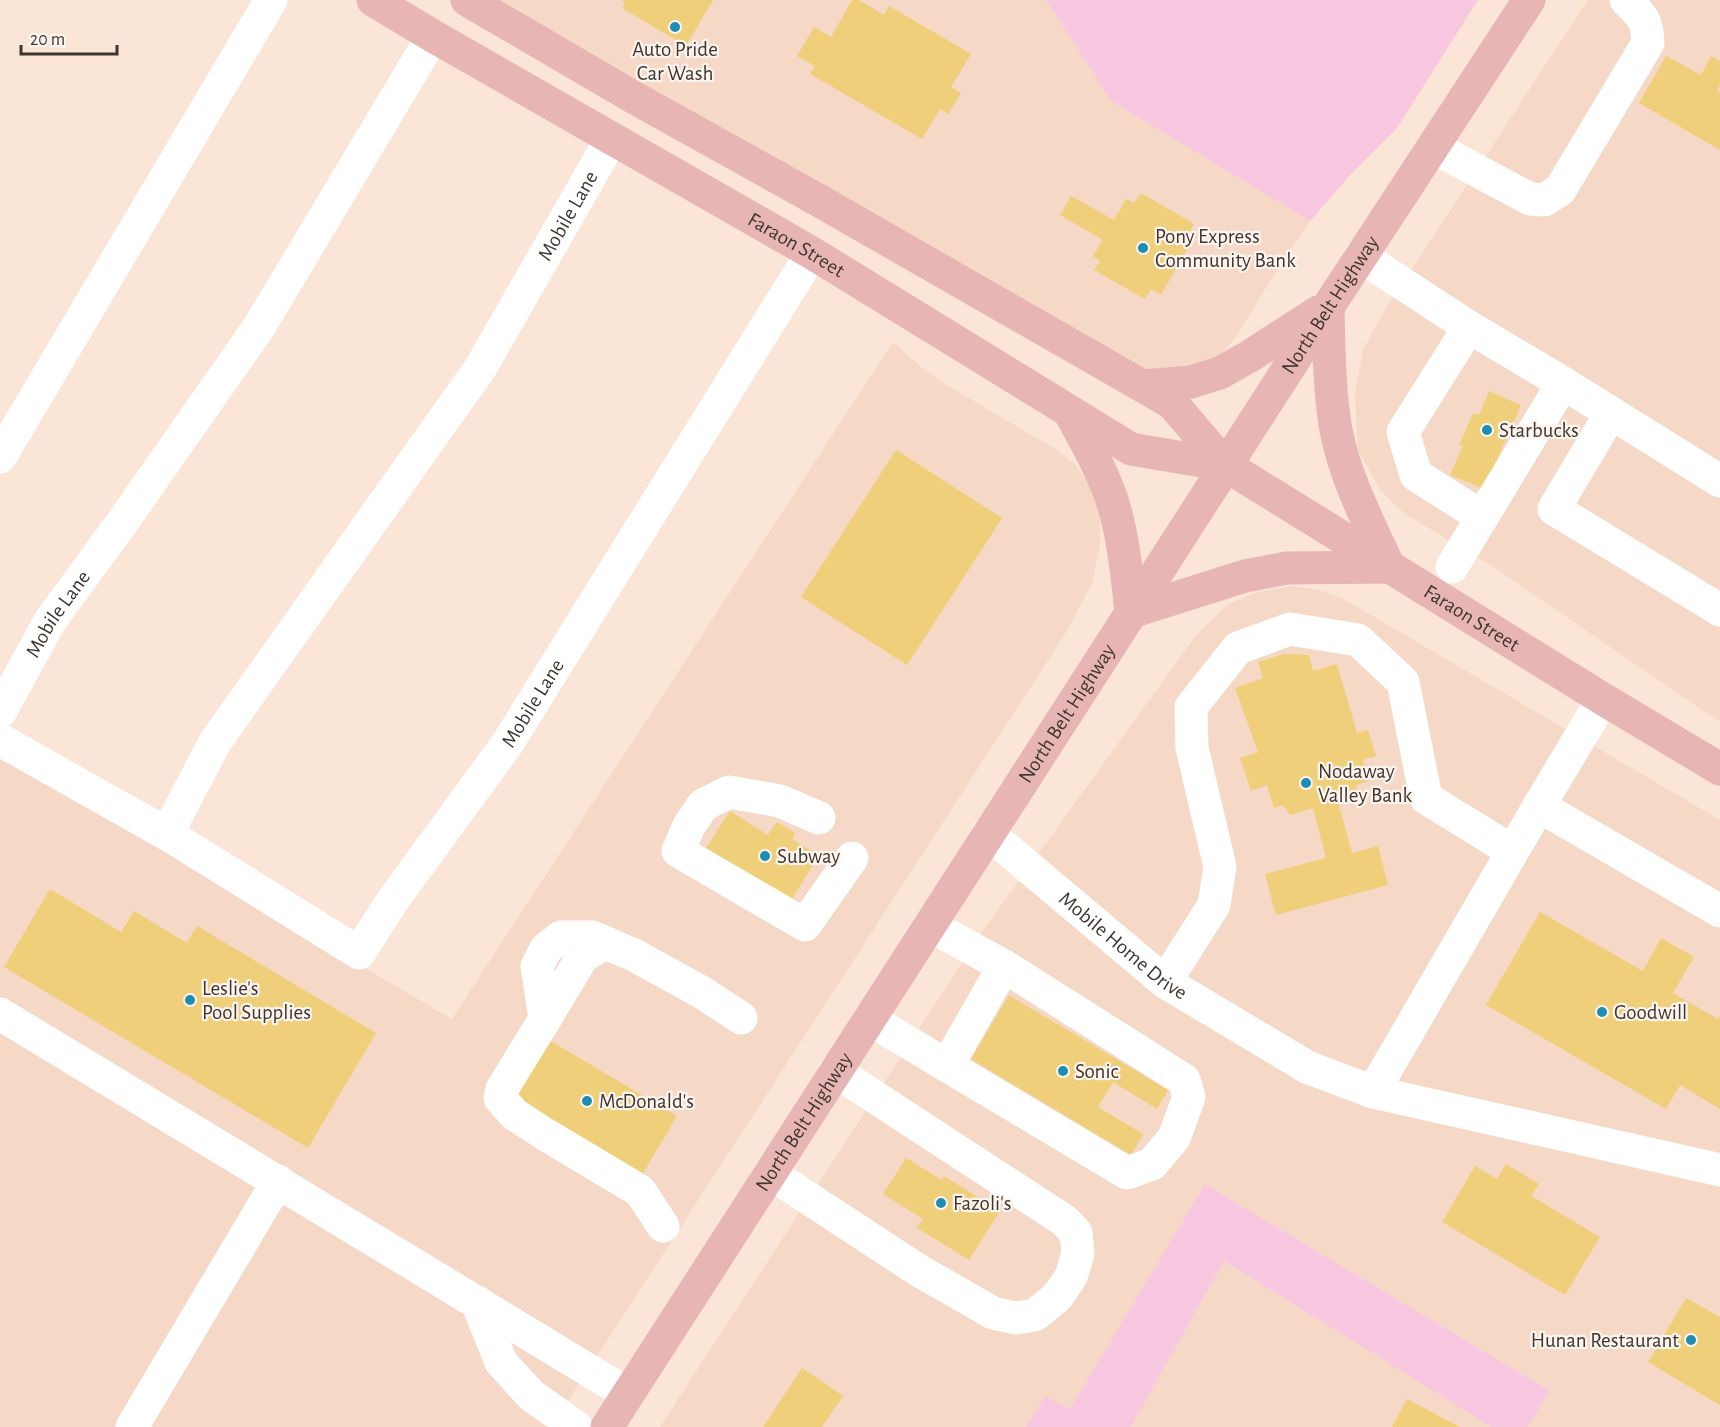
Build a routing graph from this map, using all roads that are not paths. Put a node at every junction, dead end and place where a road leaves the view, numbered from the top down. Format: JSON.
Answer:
{"nodes":[{"id":1,"x":271,"y":0,"type":"edge"},
{"id":2,"x":373,"y":0,"type":"edge"},
{"id":3,"x":467,"y":0,"type":"edge"},
{"id":4,"x":1529,"y":0,"type":"edge"},
{"id":5,"x":1626,"y":0,"type":"edge"},
{"id":6,"x":433,"y":36,"type":"junction"},
{"id":7,"x":612,"y":138,"type":"junction"},
{"id":8,"x":1433,"y":147,"type":"junction"},
{"id":9,"x":813,"y":253,"type":"junction"},
{"id":10,"x":1360,"y":256,"type":"junction"},
{"id":11,"x":1328,"y":307,"type":"junction"},
{"id":12,"x":1469,"y":327,"type":"junction"},
{"id":13,"x":1563,"y":383,"type":"junction"},
{"id":14,"x":1144,"y":386,"type":"junction"},
{"id":15,"x":1070,"y":411,"type":"junction"},
{"id":16,"x":1611,"y":413,"type":"junction"},
{"id":17,"x":0,"y":457,"type":"edge"},
{"id":18,"x":1225,"y":465,"type":"junction"},
{"id":19,"x":1720,"y":481,"type":"edge"},
{"id":20,"x":1482,"y":517,"type":"junction"},
{"id":21,"x":1389,"y":567,"type":"junction"},
{"id":22,"x":1452,"y":567,"type":"dead end"},
{"id":23,"x":1720,"y":610,"type":"edge"},
{"id":24,"x":1131,"y":612,"type":"junction"},
{"id":25,"x":1603,"y":699,"type":"junction"},
{"id":26,"x":0,"y":712,"type":"edge"},
{"id":27,"x":0,"y":740,"type":"edge"},
{"id":28,"x":1720,"y":769,"type":"edge"},
{"id":29,"x":1539,"y":806,"type":"junction"},
{"id":30,"x":819,"y":818,"type":"dead end"},
{"id":31,"x":988,"y":833,"type":"junction"},
{"id":32,"x":167,"y":834,"type":"junction"},
{"id":33,"x":1512,"y":852,"type":"junction"},
{"id":34,"x":852,"y":858,"type":"dead end"},
{"id":35,"x":1720,"y":911,"type":"edge"},
{"id":36,"x":929,"y":925,"type":"junction"},
{"id":37,"x":1004,"y":966,"type":"junction"},
{"id":38,"x":1165,"y":982,"type":"junction"},
{"id":39,"x":0,"y":1014,"type":"edge"},
{"id":40,"x":741,"y":1018,"type":"dead end"},
{"id":41,"x":869,"y":1019,"type":"junction"},
{"id":42,"x":947,"y":1066,"type":"junction"},
{"id":43,"x":835,"y":1071,"type":"junction"},
{"id":44,"x":1373,"y":1092,"type":"junction"},
{"id":45,"x":1720,"y":1170,"type":"edge"},
{"id":46,"x":770,"y":1173,"type":"junction"},
{"id":47,"x":278,"y":1181,"type":"junction"},
{"id":48,"x":663,"y":1226,"type":"dead end"},
{"id":49,"x":477,"y":1302,"type":"junction"},
{"id":50,"x":628,"y":1394,"type":"junction"},
{"id":51,"x":132,"y":1427,"type":"edge"},
{"id":52,"x":576,"y":1427,"type":"edge"},
{"id":53,"x":607,"y":1427,"type":"edge"}],
"edges":[{"from":1,"to":17,"type":"street"},
{"from":2,"to":6,"type":"main road","name":"Faraon Street"},
{"from":3,"to":14,"type":"main road","name":"Faraon Street"},
{"from":4,"to":8,"type":"main road","name":"North Belt Highway"},
{"from":5,"to":8,"type":"street"},
{"from":6,"to":7,"type":"main road","name":"Faraon Street"},
{"from":6,"to":26,"type":"street","name":"Mobile Lane"},
{"from":7,"to":9,"type":"main road","name":"Faraon Street"},
{"from":7,"to":32,"type":"street","name":"Mobile Lane"},
{"from":8,"to":10,"type":"main road","name":"North Belt Highway"},
{"from":9,"to":15,"type":"main road","name":"Faraon Street"},
{"from":9,"to":32,"type":"street","name":"Mobile Lane"},
{"from":10,"to":11,"type":"main road","name":"North Belt Highway"},
{"from":10,"to":12,"type":"street"},
{"from":11,"to":14,"type":"main road"},
{"from":11,"to":18,"type":"main road","name":"North Belt Highway"},
{"from":11,"to":21,"type":"main road"},
{"from":12,"to":13,"type":"street"},
{"from":12,"to":20,"type":"street"},
{"from":13,"to":16,"type":"street"},
{"from":13,"to":20,"type":"street"},
{"from":14,"to":18,"type":"main road","name":"Faraon Street"},
{"from":15,"to":18,"type":"main road","name":"Faraon Street"},
{"from":15,"to":24,"type":"main road"},
{"from":16,"to":19,"type":"street"},
{"from":16,"to":23,"type":"street"},
{"from":18,"to":21,"type":"main road","name":"Faraon Street"},
{"from":18,"to":24,"type":"main road","name":"North Belt Highway"},
{"from":20,"to":22,"type":"street"},
{"from":21,"to":24,"type":"main road"},
{"from":21,"to":25,"type":"main road","name":"Faraon Street"},
{"from":24,"to":31,"type":"main road","name":"North Belt Highway"},
{"from":25,"to":28,"type":"main road","name":"Faraon Street"},
{"from":25,"to":29,"type":"street"},
{"from":27,"to":32,"type":"street","name":"Mobile Lane"},
{"from":29,"to":33,"type":"street"},
{"from":29,"to":35,"type":"street"},
{"from":30,"to":34,"type":"street"},
{"from":31,"to":36,"type":"main road","name":"North Belt Highway"},
{"from":31,"to":38,"type":"street","name":"Mobile Home Drive"},
{"from":33,"to":38,"type":"street"},
{"from":33,"to":44,"type":"street"},
{"from":36,"to":37,"type":"street"},
{"from":36,"to":41,"type":"main road","name":"North Belt Highway"},
{"from":37,"to":42,"type":"street"},
{"from":37,"to":42,"type":"street"},
{"from":38,"to":44,"type":"street","name":"Mobile Home Drive"},
{"from":39,"to":47,"type":"street"},
{"from":40,"to":48,"type":"street"},
{"from":41,"to":42,"type":"street"},
{"from":41,"to":43,"type":"main road","name":"North Belt Highway"},
{"from":43,"to":46,"type":"main road","name":"North Belt Highway"},
{"from":43,"to":46,"type":"street"},
{"from":44,"to":45,"type":"street","name":"Mobile Home Drive"},
{"from":46,"to":50,"type":"main road","name":"North Belt Highway"},
{"from":47,"to":49,"type":"street"},
{"from":47,"to":51,"type":"street"},
{"from":49,"to":50,"type":"street"},
{"from":49,"to":52,"type":"street"},
{"from":50,"to":53,"type":"main road","name":"North Belt Highway"}]}
